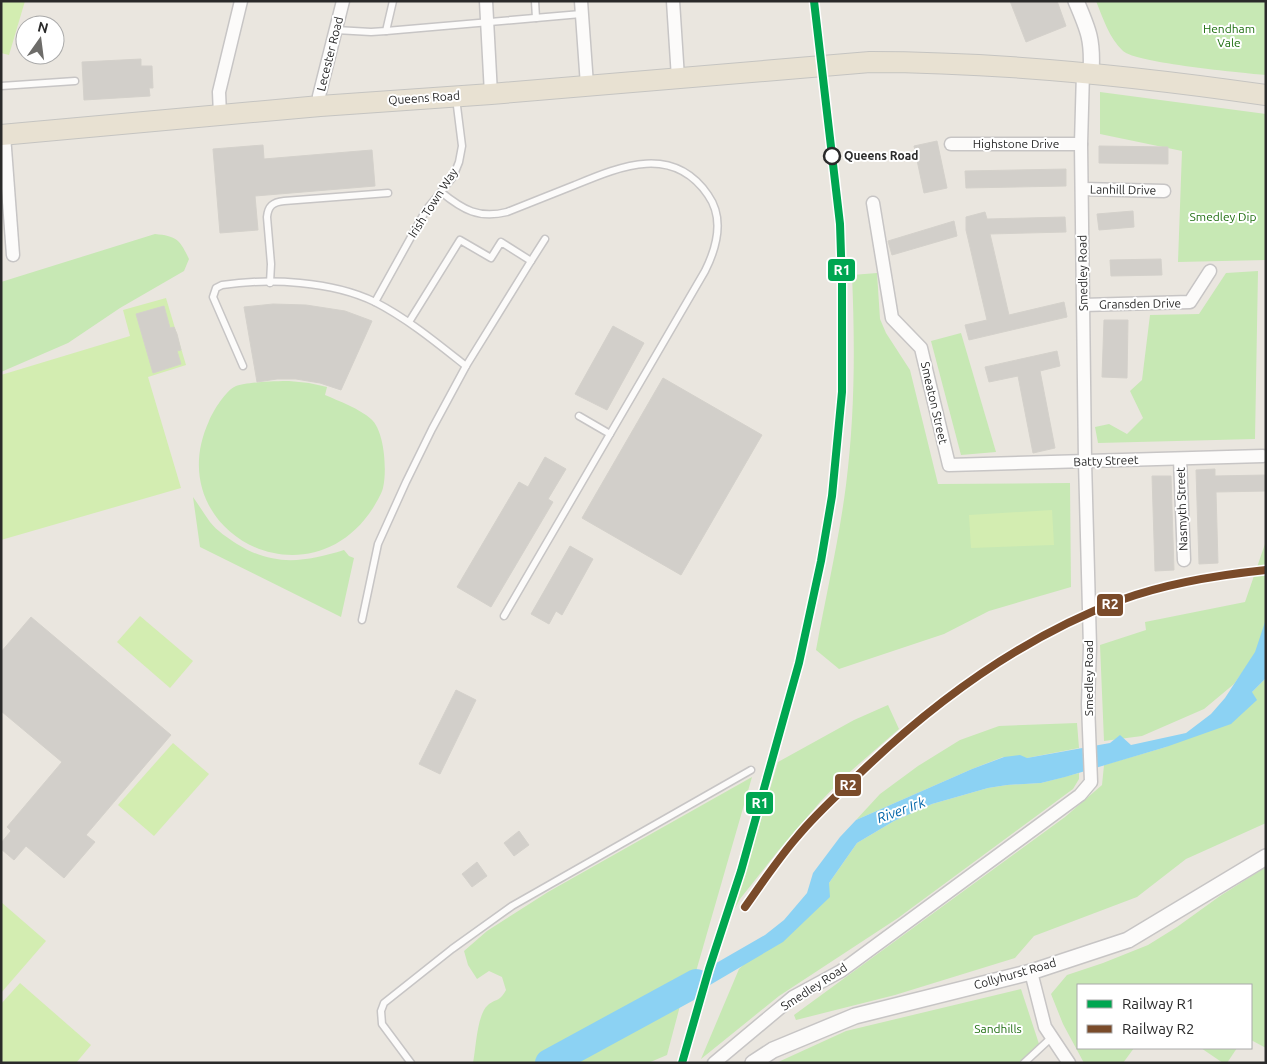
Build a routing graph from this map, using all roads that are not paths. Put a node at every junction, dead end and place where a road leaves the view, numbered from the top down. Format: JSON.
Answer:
{"nodes":[{"id":1,"x":241,"y":1,"type":"edge"},
{"id":2,"x":343,"y":1,"type":"edge"},
{"id":3,"x":393,"y":1,"type":"edge"},
{"id":4,"x":486,"y":1,"type":"edge"},
{"id":5,"x":535,"y":1,"type":"edge"},
{"id":6,"x":581,"y":1,"type":"edge"},
{"id":7,"x":673,"y":1,"type":"edge"},
{"id":8,"x":1076,"y":1,"type":"edge"},
{"id":9,"x":581,"y":14,"type":"junction"},
{"id":10,"x":536,"y":18,"type":"junction"},
{"id":11,"x":487,"y":22,"type":"junction"},
{"id":12,"x":336,"y":30,"type":"junction"},
{"id":13,"x":386,"y":31,"type":"junction"},
{"id":14,"x":1087,"y":73,"type":"junction"},
{"id":15,"x":678,"y":78,"type":"junction"},
{"id":16,"x":75,"y":81,"type":"dead end"},
{"id":17,"x":586,"y":85,"type":"junction"},
{"id":18,"x":1,"y":86,"type":"edge"},
{"id":19,"x":491,"y":94,"type":"junction"},
{"id":20,"x":1265,"y":95,"type":"edge"},
{"id":21,"x":456,"y":96,"type":"junction"},
{"id":22,"x":320,"y":106,"type":"junction"},
{"id":23,"x":220,"y":115,"type":"junction"},
{"id":24,"x":3,"y":135,"type":"edge"},
{"id":25,"x":951,"y":144,"type":"dead end"},
{"id":26,"x":1081,"y":144,"type":"junction"},
{"id":27,"x":1082,"y":189,"type":"junction"},
{"id":28,"x":1164,"y":190,"type":"dead end"},
{"id":29,"x":441,"y":192,"type":"junction"},
{"id":30,"x":388,"y":193,"type":"dead end"},
{"id":31,"x":874,"y":203,"type":"dead end"},
{"id":32,"x":544,"y":239,"type":"dead end"},
{"id":33,"x":14,"y":255,"type":"dead end"},
{"id":34,"x":531,"y":261,"type":"junction"},
{"id":35,"x":1210,"y":271,"type":"dead end"},
{"id":36,"x":270,"y":283,"type":"junction"},
{"id":37,"x":375,"y":302,"type":"junction"},
{"id":38,"x":1083,"y":305,"type":"junction"},
{"id":39,"x":409,"y":322,"type":"junction"},
{"id":40,"x":243,"y":366,"type":"dead end"},
{"id":41,"x":466,"y":366,"type":"junction"},
{"id":42,"x":578,"y":416,"type":"dead end"},
{"id":43,"x":610,"y":434,"type":"junction"},
{"id":44,"x":1263,"y":456,"type":"dead end"},
{"id":45,"x":1180,"y":459,"type":"junction"},
{"id":46,"x":1085,"y":461,"type":"junction"},
{"id":47,"x":949,"y":465,"type":"joint"},
{"id":48,"x":1184,"y":560,"type":"dead end"},
{"id":49,"x":504,"y":616,"type":"dead end"},
{"id":50,"x":362,"y":620,"type":"dead end"},
{"id":51,"x":751,"y":770,"type":"dead end"},
{"id":52,"x":1266,"y":857,"type":"edge"},
{"id":53,"x":1031,"y":972,"type":"junction"},
{"id":54,"x":1052,"y":1037,"type":"junction"},
{"id":55,"x":411,"y":1063,"type":"edge"},
{"id":56,"x":714,"y":1063,"type":"edge"},
{"id":57,"x":753,"y":1063,"type":"edge"},
{"id":58,"x":1024,"y":1063,"type":"edge"},
{"id":59,"x":1069,"y":1063,"type":"edge"}],
"edges":[{"from":1,"to":23,"type":"street"},
{"from":2,"to":12,"type":"street","name":"Lecester Road"},
{"from":3,"to":13,"type":"lane"},
{"from":4,"to":11,"type":"street"},
{"from":5,"to":10,"type":"lane"},
{"from":6,"to":9,"type":"street"},
{"from":7,"to":15,"type":"street"},
{"from":8,"to":14,"type":"street","name":"Smedley Road"},
{"from":9,"to":10,"type":"lane"},
{"from":9,"to":17,"type":"street"},
{"from":10,"to":11,"type":"lane"},
{"from":11,"to":13,"type":"lane"},
{"from":11,"to":19,"type":"street"},
{"from":12,"to":13,"type":"lane"},
{"from":12,"to":22,"type":"street","name":"Lecester Road"},
{"from":14,"to":15,"type":"highway","name":"Queens Road"},
{"from":14,"to":20,"type":"highway","name":"Queens Road"},
{"from":14,"to":26,"type":"street","name":"Smedley Road"},
{"from":15,"to":17,"type":"highway","name":"Queens Road"},
{"from":16,"to":18,"type":"lane"},
{"from":17,"to":19,"type":"highway","name":"Queens Road"},
{"from":19,"to":21,"type":"highway","name":"Queens Road"},
{"from":21,"to":22,"type":"highway","name":"Queens Road"},
{"from":21,"to":29,"type":"lane","name":"Irish Town Way"},
{"from":22,"to":23,"type":"highway","name":"Queens Road"},
{"from":23,"to":24,"type":"highway","name":"Queens Road"},
{"from":24,"to":33,"type":"street"},
{"from":25,"to":26,"type":"street","name":"Highstone Drive"},
{"from":26,"to":27,"type":"street","name":"Smedley Road"},
{"from":27,"to":28,"type":"street","name":"Lanhill Drive"},
{"from":27,"to":38,"type":"street","name":"Smedley Road"},
{"from":29,"to":37,"type":"lane","name":"Irish Town Way"},
{"from":29,"to":43,"type":"lane"},
{"from":30,"to":36,"type":"lane"},
{"from":31,"to":47,"type":"street","name":"Smeaton Street"},
{"from":32,"to":34,"type":"lane"},
{"from":34,"to":39,"type":"lane"},
{"from":34,"to":41,"type":"lane"},
{"from":35,"to":38,"type":"street","name":"Gransden Drive"},
{"from":36,"to":37,"type":"lane"},
{"from":36,"to":40,"type":"lane"},
{"from":37,"to":39,"type":"lane"},
{"from":38,"to":46,"type":"street","name":"Smedley Road"},
{"from":39,"to":41,"type":"lane"},
{"from":41,"to":50,"type":"lane"},
{"from":42,"to":43,"type":"lane"},
{"from":43,"to":49,"type":"lane"},
{"from":44,"to":45,"type":"street","name":"Batty Street"},
{"from":45,"to":46,"type":"street","name":"Batty Street"},
{"from":45,"to":48,"type":"street","name":"Nasmyth Street"},
{"from":46,"to":47,"type":"street","name":"Batty Street"},
{"from":46,"to":56,"type":"street","name":"Smedley Road"},
{"from":51,"to":55,"type":"lane"},
{"from":52,"to":53,"type":"street","name":"Collyhurst Road"},
{"from":53,"to":54,"type":"street"},
{"from":53,"to":57,"type":"street","name":"Collyhurst Road"},
{"from":54,"to":58,"type":"lane"},
{"from":54,"to":59,"type":"street"}]}
